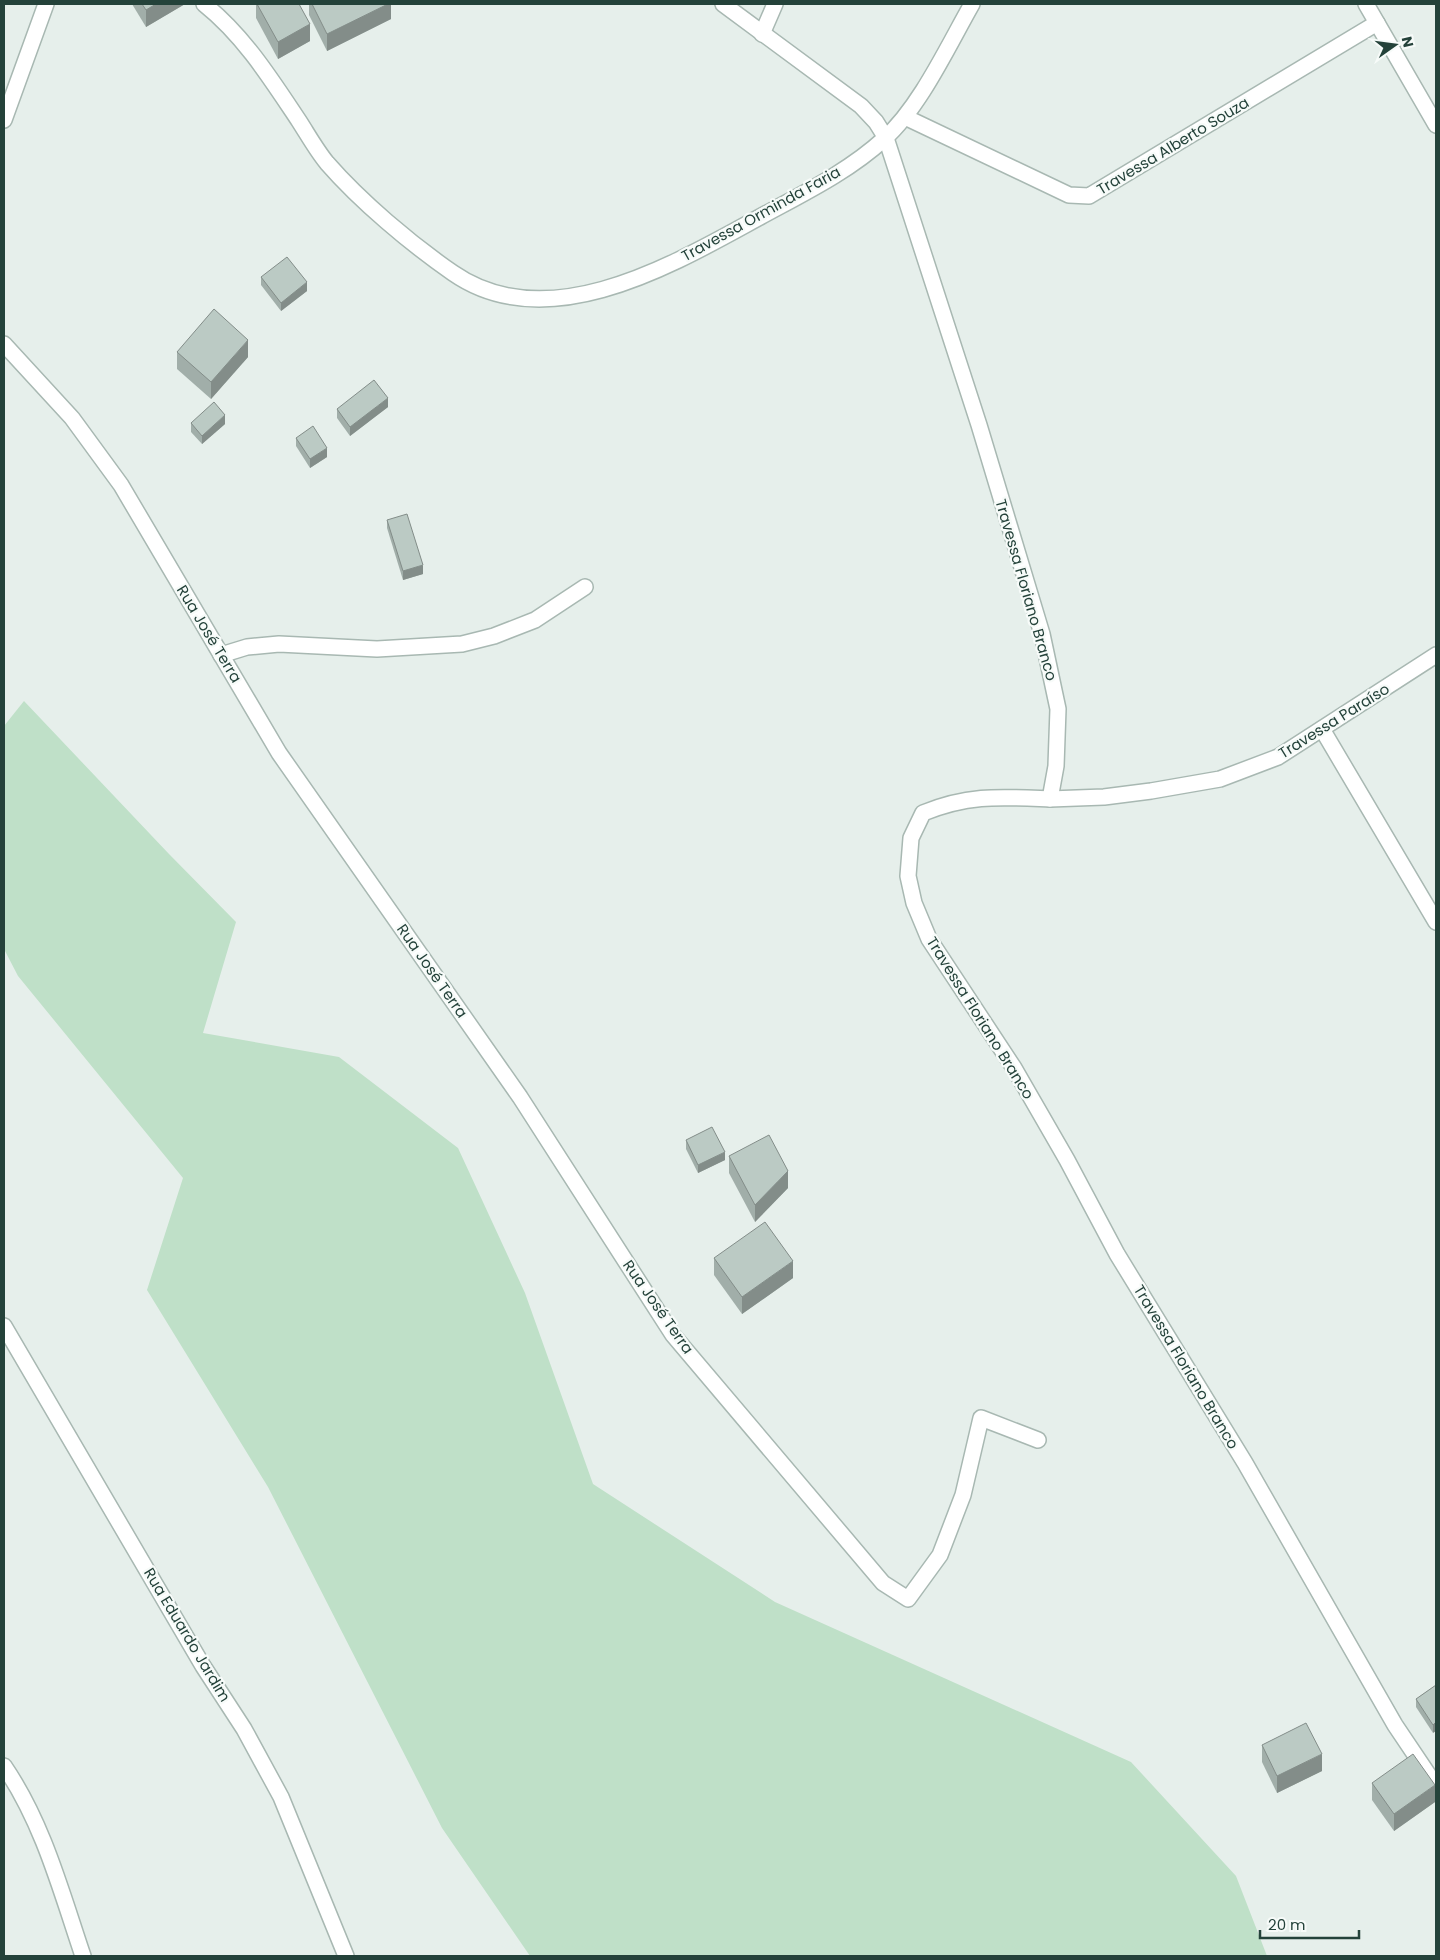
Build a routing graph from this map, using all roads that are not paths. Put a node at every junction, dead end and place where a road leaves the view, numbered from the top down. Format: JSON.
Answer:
{"nodes":[{"id":1,"x":46,"y":4,"type":"edge"},
{"id":2,"x":204,"y":4,"type":"edge"},
{"id":3,"x":723,"y":4,"type":"edge"},
{"id":4,"x":776,"y":4,"type":"edge"},
{"id":5,"x":972,"y":4,"type":"edge"},
{"id":6,"x":1366,"y":4,"type":"edge"},
{"id":7,"x":1377,"y":23,"type":"junction"},
{"id":8,"x":762,"y":34,"type":"junction"},
{"id":9,"x":905,"y":117,"type":"junction"},
{"id":10,"x":4,"y":120,"type":"edge"},
{"id":11,"x":1436,"y":125,"type":"edge"},
{"id":12,"x":886,"y":138,"type":"junction"},
{"id":13,"x":4,"y":344,"type":"edge"},
{"id":14,"x":585,"y":587,"type":"dead end"},
{"id":15,"x":222,"y":655,"type":"junction"},
{"id":16,"x":1436,"y":655,"type":"edge"},
{"id":17,"x":1322,"y":729,"type":"junction"},
{"id":18,"x":1050,"y":799,"type":"junction"},
{"id":19,"x":1436,"y":922,"type":"edge"},
{"id":20,"x":4,"y":1326,"type":"edge"},
{"id":21,"x":1038,"y":1440,"type":"dead end"},
{"id":22,"x":4,"y":1766,"type":"edge"},
{"id":23,"x":1436,"y":1786,"type":"edge"},
{"id":24,"x":83,"y":1956,"type":"edge"},
{"id":25,"x":346,"y":1956,"type":"edge"}],
"edges":[{"from":1,"to":10,"type":"street"},
{"from":2,"to":12,"type":"street","name":"Travessa Orminda Faria"},
{"from":3,"to":8,"type":"street","name":"Travessa Floriano Branco"},
{"from":4,"to":8,"type":"street"},
{"from":5,"to":9,"type":"street","name":"Travessa Orminda Faria"},
{"from":6,"to":7,"type":"street"},
{"from":7,"to":9,"type":"street","name":"Travessa Alberto Souza"},
{"from":7,"to":11,"type":"street"},
{"from":8,"to":12,"type":"street","name":"Travessa Floriano Branco"},
{"from":9,"to":12,"type":"street","name":"Travessa Orminda Faria"},
{"from":12,"to":18,"type":"street","name":"Travessa Floriano Branco"},
{"from":13,"to":15,"type":"street","name":"Rua José Terra"},
{"from":14,"to":15,"type":"street"},
{"from":15,"to":21,"type":"street","name":"Rua José Terra"},
{"from":16,"to":17,"type":"street","name":"Travessa Paraíso"},
{"from":17,"to":18,"type":"street","name":"Travessa Paraíso"},
{"from":17,"to":19,"type":"street"},
{"from":18,"to":23,"type":"street","name":"Travessa Floriano Branco"},
{"from":20,"to":25,"type":"street","name":"Rua Eduardo Jardim"},
{"from":22,"to":24,"type":"street"}]}
